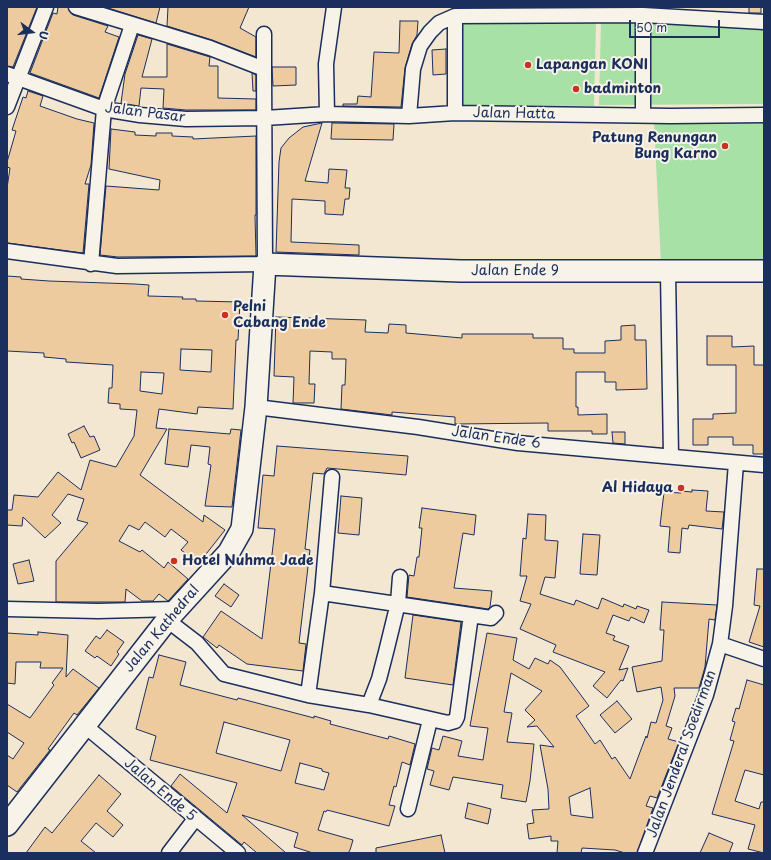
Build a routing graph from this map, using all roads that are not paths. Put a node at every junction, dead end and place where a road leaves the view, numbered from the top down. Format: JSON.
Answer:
{"nodes":[{"id":1,"x":46,"y":7,"type":"edge"},
{"id":2,"x":76,"y":7,"type":"edge"},
{"id":3,"x":334,"y":7,"type":"edge"},
{"id":4,"x":643,"y":15,"type":"junction"},
{"id":5,"x":455,"y":16,"type":"junction"},
{"id":6,"x":764,"y":22,"type":"edge"},
{"id":7,"x":132,"y":25,"type":"junction"},
{"id":8,"x":264,"y":34,"type":"dead end"},
{"id":9,"x":264,"y":69,"type":"junction"},
{"id":10,"x":12,"y":76,"type":"edge"},
{"id":11,"x":7,"y":108,"type":"edge"},
{"id":12,"x":104,"y":109,"type":"junction"},
{"id":13,"x":456,"y":113,"type":"junction"},
{"id":14,"x":327,"y":114,"type":"junction"},
{"id":15,"x":643,"y":115,"type":"junction"},
{"id":16,"x":764,"y":115,"type":"edge"},
{"id":17,"x":409,"y":116,"type":"junction"},
{"id":18,"x":265,"y":118,"type":"junction"},
{"id":19,"x":7,"y":251,"type":"edge"},
{"id":20,"x":91,"y":264,"type":"junction"},
{"id":21,"x":265,"y":264,"type":"junction"},
{"id":22,"x":764,"y":271,"type":"edge"},
{"id":23,"x":668,"y":272,"type":"junction"},
{"id":24,"x":256,"y":407,"type":"junction"},
{"id":25,"x":671,"y":456,"type":"junction"},
{"id":26,"x":736,"y":463,"type":"junction"},
{"id":27,"x":764,"y":465,"type":"edge"},
{"id":28,"x":332,"y":477,"type":"dead end"},
{"id":29,"x":400,"y":577,"type":"dead end"},
{"id":30,"x":322,"y":593,"type":"junction"},
{"id":31,"x":398,"y":603,"type":"junction"},
{"id":32,"x":7,"y":609,"type":"edge"},
{"id":33,"x":496,"y":613,"type":"dead end"},
{"id":34,"x":172,"y":614,"type":"junction"},
{"id":35,"x":471,"y":615,"type":"junction"},
{"id":36,"x":720,"y":644,"type":"junction"},
{"id":37,"x":764,"y":660,"type":"edge"},
{"id":38,"x":308,"y":695,"type":"junction"},
{"id":39,"x":369,"y":705,"type":"junction"},
{"id":40,"x":430,"y":720,"type":"junction"},
{"id":41,"x":84,"y":725,"type":"junction"},
{"id":42,"x":408,"y":809,"type":"dead end"},
{"id":43,"x":195,"y":819,"type":"junction"},
{"id":44,"x":7,"y":824,"type":"edge"},
{"id":45,"x":169,"y":853,"type":"edge"},
{"id":46,"x":238,"y":853,"type":"edge"},
{"id":47,"x":645,"y":853,"type":"edge"}],
"edges":[{"from":1,"to":10,"type":"street"},
{"from":2,"to":7,"type":"street"},
{"from":3,"to":14,"type":"street"},
{"from":4,"to":5,"type":"street"},
{"from":4,"to":6,"type":"street"},
{"from":4,"to":15,"type":"street"},
{"from":5,"to":13,"type":"street"},
{"from":5,"to":17,"type":"street"},
{"from":7,"to":9,"type":"street"},
{"from":7,"to":12,"type":"street"},
{"from":8,"to":9,"type":"street"},
{"from":9,"to":18,"type":"street"},
{"from":10,"to":11,"type":"street"},
{"from":10,"to":12,"type":"street","name":"Jalan Pasar"},
{"from":12,"to":18,"type":"street","name":"Jalan Pasar"},
{"from":12,"to":20,"type":"street"},
{"from":13,"to":15,"type":"street","name":"Jalan Hatta"},
{"from":13,"to":17,"type":"street","name":"Jalan Hatta"},
{"from":14,"to":17,"type":"street","name":"Jalan Hatta"},
{"from":14,"to":18,"type":"street","name":"Jalan Hatta"},
{"from":15,"to":16,"type":"street","name":"Jalan Hatta"},
{"from":18,"to":21,"type":"street"},
{"from":19,"to":20,"type":"street"},
{"from":20,"to":21,"type":"street"},
{"from":21,"to":23,"type":"highway","name":"Jalan Ende 9"},
{"from":21,"to":24,"type":"highway","name":"Jalan Kathedral"},
{"from":22,"to":23,"type":"highway","name":"Jalan Ende 9"},
{"from":23,"to":25,"type":"street"},
{"from":24,"to":25,"type":"street","name":"Jalan Ende 6"},
{"from":24,"to":34,"type":"highway","name":"Jalan Kathedral"},
{"from":25,"to":26,"type":"street","name":"Jalan Ende 6"},
{"from":26,"to":27,"type":"street","name":"Jalan Ende 6"},
{"from":26,"to":36,"type":"street","name":"Jalan Jenderal Soedirman"},
{"from":28,"to":30,"type":"street"},
{"from":29,"to":31,"type":"street"},
{"from":30,"to":31,"type":"street"},
{"from":30,"to":38,"type":"street"},
{"from":31,"to":35,"type":"street"},
{"from":31,"to":39,"type":"street"},
{"from":32,"to":34,"type":"street"},
{"from":33,"to":35,"type":"street"},
{"from":34,"to":38,"type":"street"},
{"from":34,"to":41,"type":"highway","name":"Jalan Kathedral"},
{"from":35,"to":40,"type":"street"},
{"from":36,"to":37,"type":"street"},
{"from":36,"to":47,"type":"street","name":"Jalan Jenderal Soedirman"},
{"from":38,"to":39,"type":"street"},
{"from":39,"to":40,"type":"street"},
{"from":40,"to":42,"type":"street"},
{"from":41,"to":43,"type":"street","name":"Jalan Ende 5"},
{"from":41,"to":44,"type":"highway","name":"Jalan Kathedral"},
{"from":43,"to":45,"type":"street"},
{"from":43,"to":46,"type":"street","name":"Jalan Ende 5"}]}
